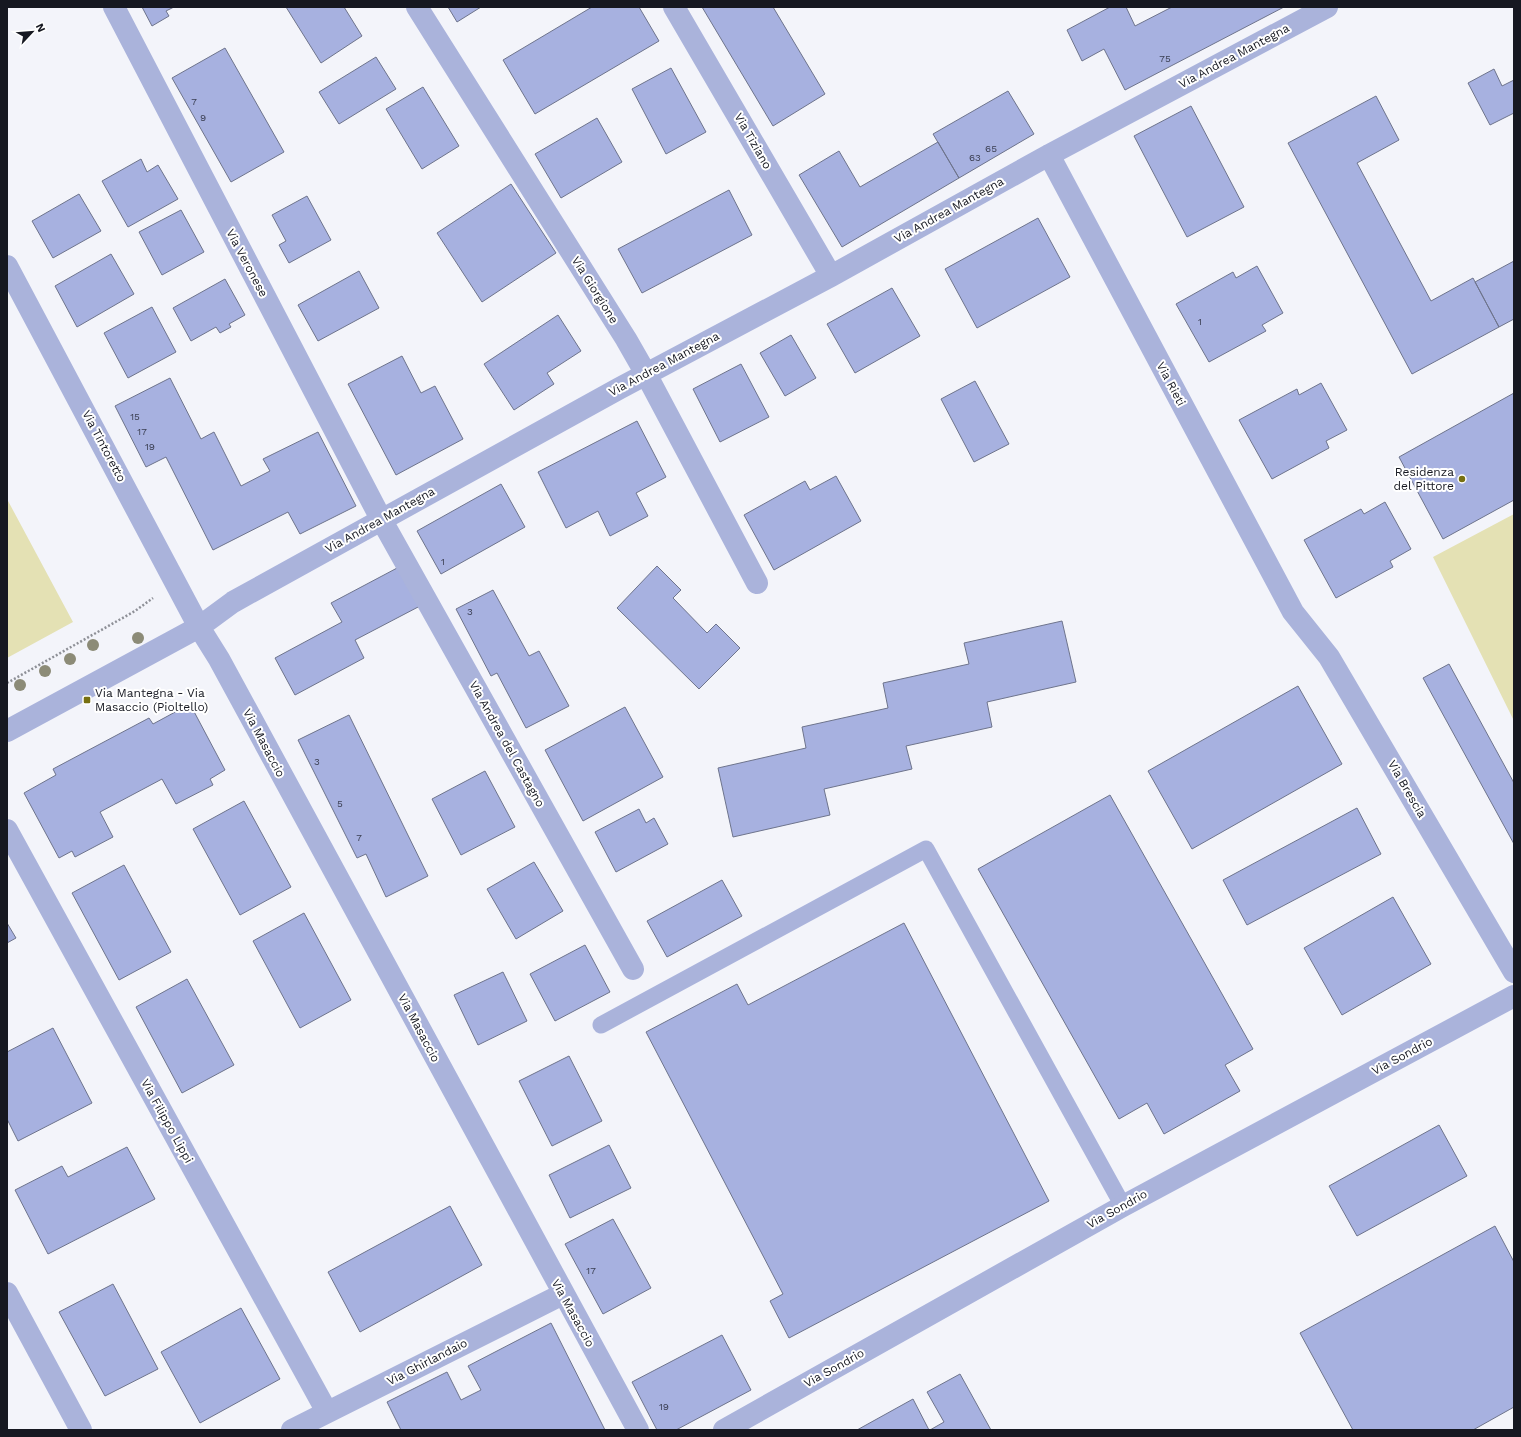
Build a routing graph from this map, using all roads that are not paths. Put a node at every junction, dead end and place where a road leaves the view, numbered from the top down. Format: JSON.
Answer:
{"nodes":[{"id":1,"x":114,"y":7,"type":"edge"},
{"id":2,"x":417,"y":7,"type":"edge"},
{"id":3,"x":674,"y":7,"type":"edge"},
{"id":4,"x":1327,"y":7,"type":"edge"},
{"id":5,"x":1049,"y":155,"type":"junction"},
{"id":6,"x":7,"y":266,"type":"edge"},
{"id":7,"x":831,"y":276,"type":"junction"},
{"id":8,"x":646,"y":374,"type":"junction"},
{"id":9,"x":381,"y":519,"type":"junction"},
{"id":10,"x":757,"y":583,"type":"dead end"},
{"id":11,"x":1293,"y":612,"type":"joint"},
{"id":12,"x":199,"y":627,"type":"junction"},
{"id":13,"x":7,"y":731,"type":"edge"},
{"id":14,"x":7,"y":830,"type":"edge"},
{"id":15,"x":633,"y":969,"type":"dead end"},
{"id":16,"x":1514,"y":972,"type":"edge"},
{"id":17,"x":1514,"y":996,"type":"edge"},
{"id":18,"x":601,"y":1025,"type":"dead end"},
{"id":19,"x":1122,"y":1206,"type":"junction"},
{"id":20,"x":7,"y":1293,"type":"edge"},
{"id":21,"x":563,"y":1294,"type":"junction"},
{"id":22,"x":327,"y":1412,"type":"junction"},
{"id":23,"x":81,"y":1430,"type":"edge"},
{"id":24,"x":292,"y":1430,"type":"edge"},
{"id":25,"x":638,"y":1430,"type":"edge"},
{"id":26,"x":724,"y":1430,"type":"edge"}],
"edges":[{"from":1,"to":9,"type":"street","name":"Via Veronese"},
{"from":2,"to":8,"type":"street","name":"Via Giorgione"},
{"from":3,"to":7,"type":"street","name":"Via Tiziano"},
{"from":4,"to":5,"type":"street","name":"Via Andrea Mantegna"},
{"from":5,"to":7,"type":"street","name":"Via Andrea Mantegna"},
{"from":5,"to":11,"type":"street","name":"Via Rieti"},
{"from":6,"to":12,"type":"street","name":"Via Tintoretto"},
{"from":7,"to":8,"type":"street","name":"Via Andrea Mantegna"},
{"from":8,"to":9,"type":"street","name":"Via Andrea Mantegna"},
{"from":8,"to":10,"type":"street","name":"Via Giorgione"},
{"from":9,"to":12,"type":"street","name":"Via Andrea Mantegna"},
{"from":9,"to":15,"type":"street","name":"Via Andrea del Castagno"},
{"from":11,"to":16,"type":"street","name":"Via Brescia"},
{"from":12,"to":13,"type":"street","name":"Via Andrea Mantegna"},
{"from":12,"to":21,"type":"street","name":"Via Masaccio"},
{"from":14,"to":22,"type":"street","name":"Via Filippo Lippi"},
{"from":17,"to":19,"type":"street","name":"Via Sondrio"},
{"from":18,"to":19,"type":"lane"},
{"from":19,"to":26,"type":"street","name":"Via Sondrio"},
{"from":20,"to":23,"type":"street"},
{"from":21,"to":22,"type":"street","name":"Via Ghirlandaio"},
{"from":21,"to":25,"type":"street","name":"Via Masaccio"},
{"from":22,"to":24,"type":"street","name":"Via Ghirlandaio"}]}
